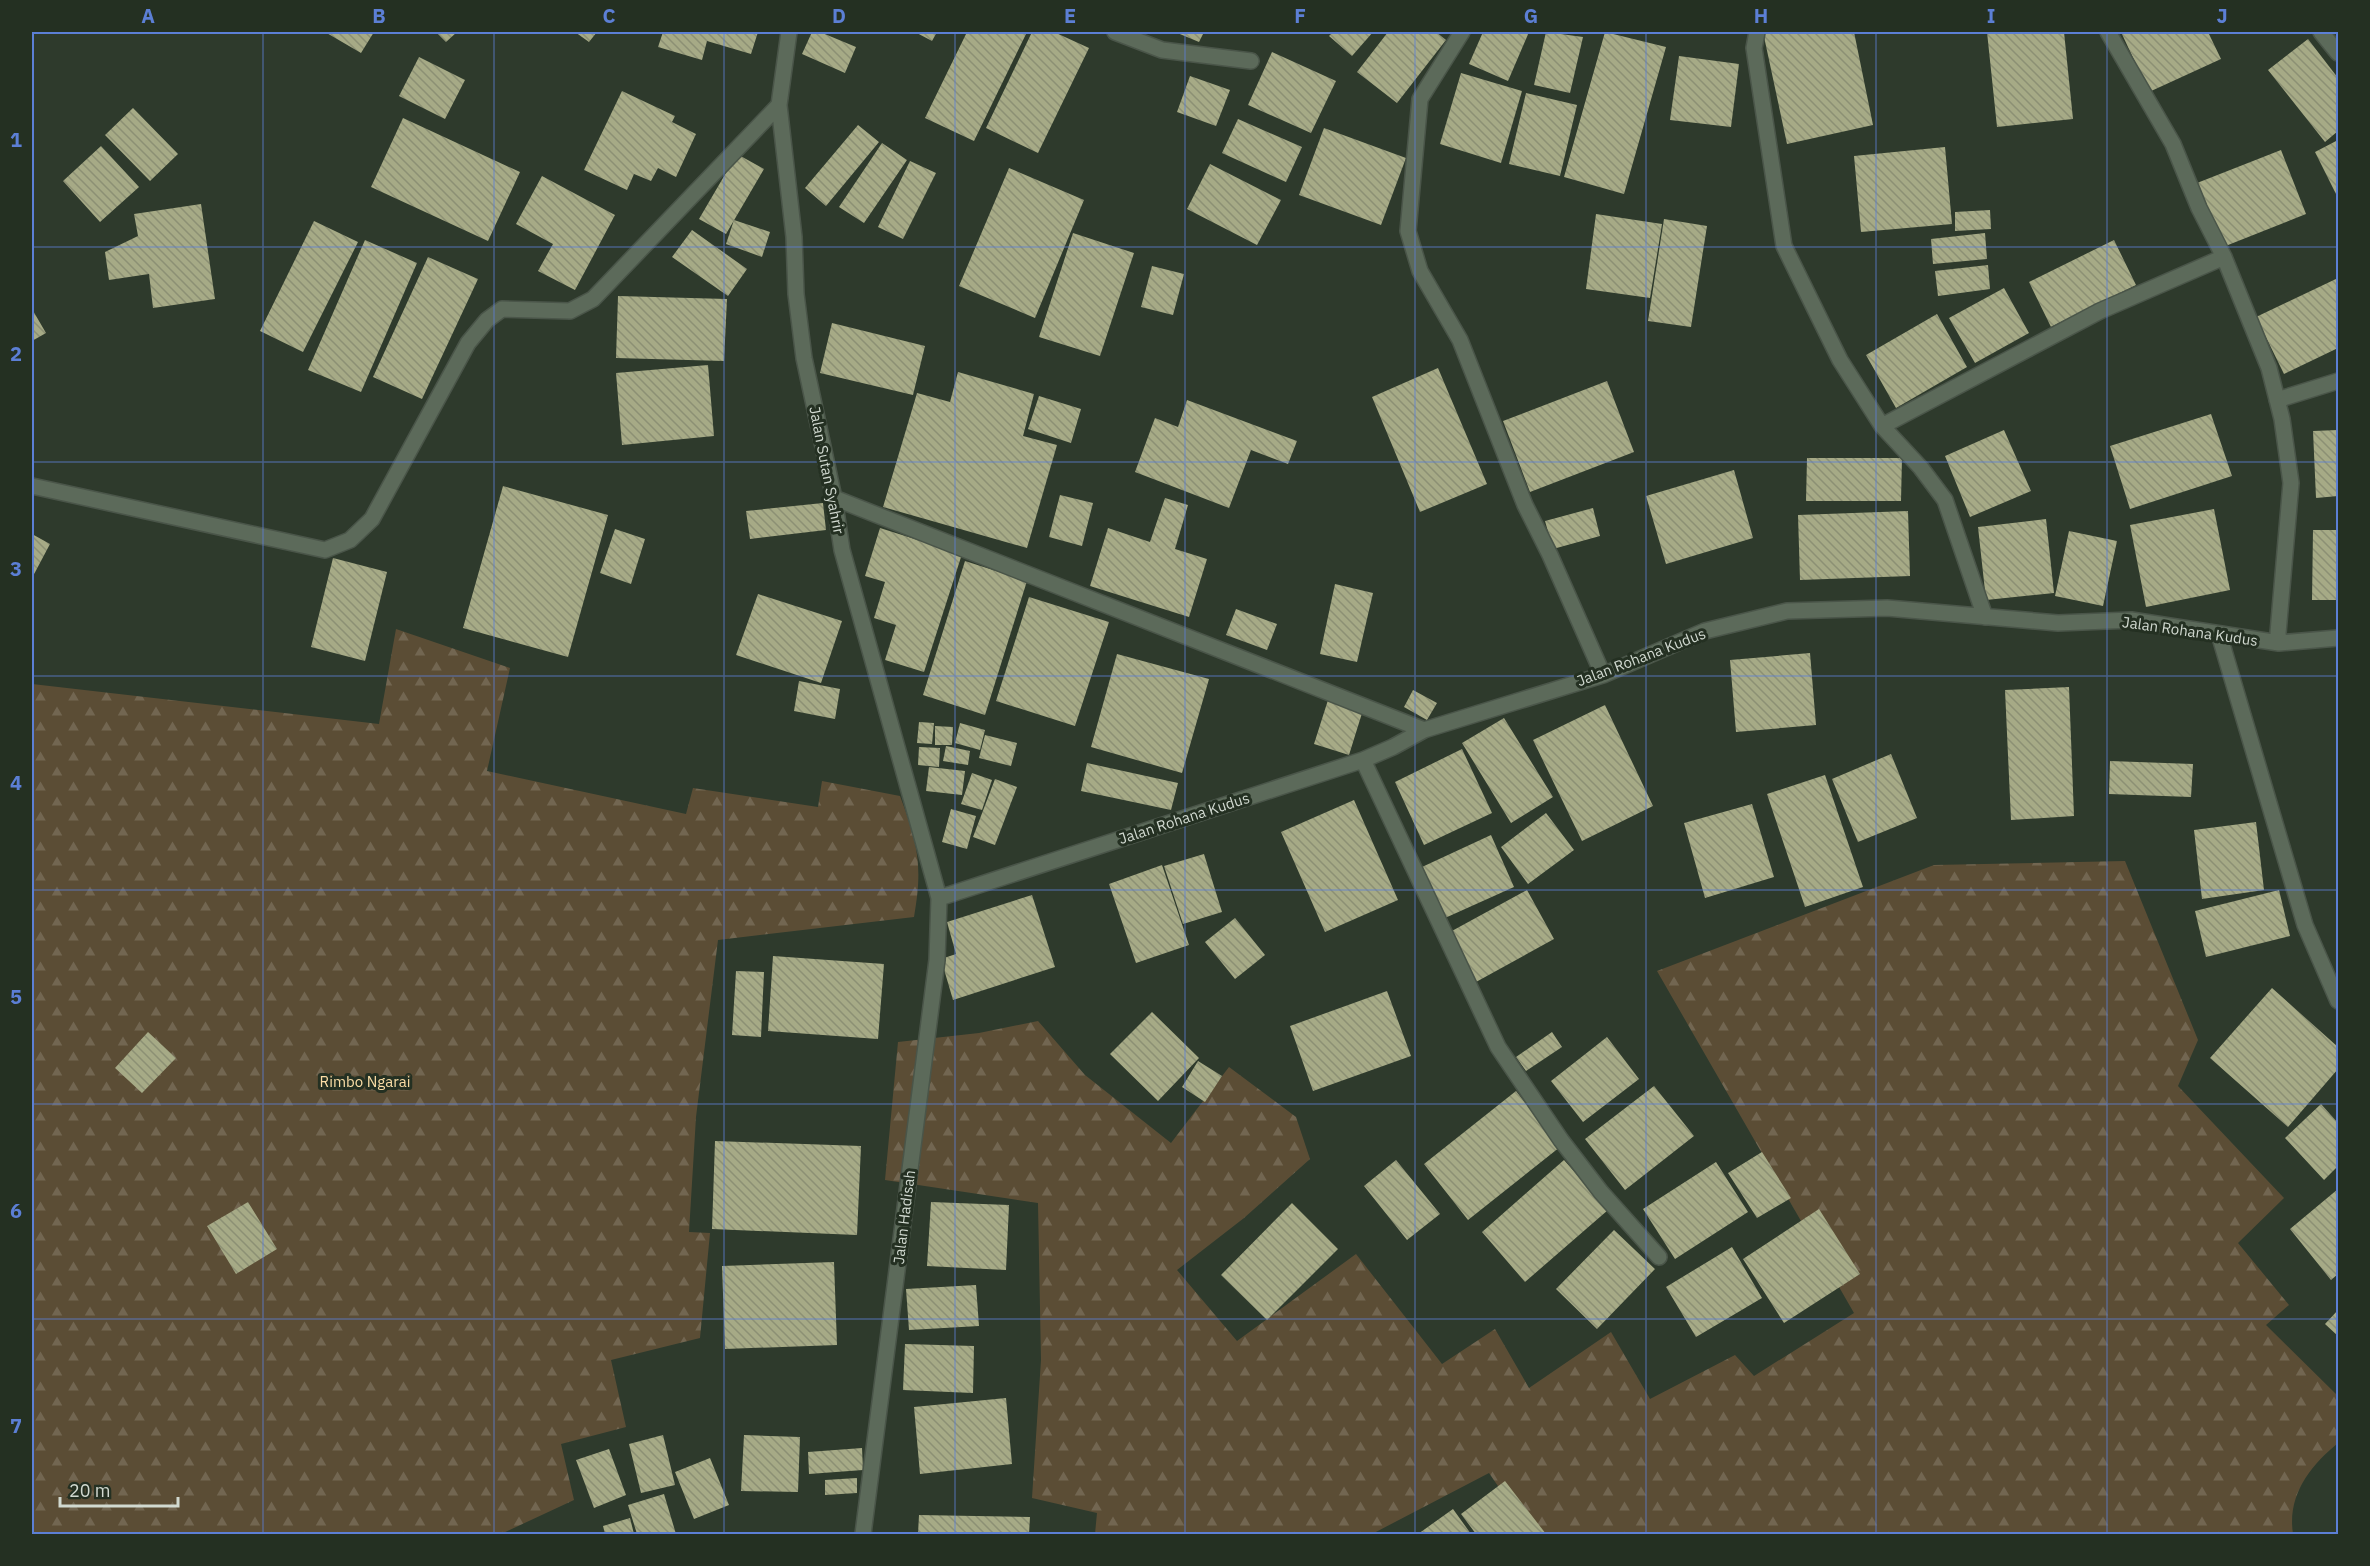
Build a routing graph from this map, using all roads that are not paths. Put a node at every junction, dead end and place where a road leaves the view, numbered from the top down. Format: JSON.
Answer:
{"nodes":[{"id":1,"x":789,"y":32,"type":"edge"},
{"id":2,"x":1114,"y":32,"type":"edge"},
{"id":3,"x":1462,"y":32,"type":"edge"},
{"id":4,"x":1757,"y":32,"type":"edge"},
{"id":5,"x":2108,"y":32,"type":"edge"},
{"id":6,"x":2321,"y":32,"type":"edge"},
{"id":7,"x":2338,"y":53,"type":"edge"},
{"id":8,"x":1251,"y":61,"type":"dead end"},
{"id":9,"x":779,"y":105,"type":"junction"},
{"id":10,"x":2224,"y":257,"type":"junction"},
{"id":11,"x":2338,"y":381,"type":"edge"},
{"id":12,"x":2277,"y":400,"type":"junction"},
{"id":13,"x":1882,"y":426,"type":"junction"},
{"id":14,"x":32,"y":486,"type":"edge"},
{"id":15,"x":834,"y":498,"type":"junction"},
{"id":16,"x":1985,"y":617,"type":"junction"},
{"id":17,"x":2219,"y":634,"type":"junction"},
{"id":18,"x":2338,"y":638,"type":"edge"},
{"id":19,"x":2279,"y":643,"type":"junction"},
{"id":20,"x":1603,"y":675,"type":"junction"},
{"id":21,"x":1424,"y":730,"type":"junction"},
{"id":22,"x":1363,"y":760,"type":"junction"},
{"id":23,"x":939,"y":898,"type":"junction"},
{"id":24,"x":2338,"y":1001,"type":"edge"},
{"id":25,"x":1659,"y":1257,"type":"dead end"},
{"id":26,"x":863,"y":1534,"type":"edge"}],
"edges":[{"from":1,"to":9,"type":"street","name":"Jalan Sutan Syahrir"},
{"from":2,"to":8,"type":"street"},
{"from":3,"to":20,"type":"street"},
{"from":4,"to":13,"type":"street"},
{"from":5,"to":10,"type":"street"},
{"from":6,"to":7,"type":"street"},
{"from":9,"to":14,"type":"street"},
{"from":9,"to":15,"type":"street","name":"Jalan Sutan Syahrir"},
{"from":10,"to":12,"type":"street"},
{"from":10,"to":13,"type":"street"},
{"from":11,"to":12,"type":"street"},
{"from":12,"to":19,"type":"street"},
{"from":13,"to":16,"type":"street"},
{"from":15,"to":21,"type":"street"},
{"from":15,"to":23,"type":"street","name":"Jalan Sutan Syahrir"},
{"from":16,"to":17,"type":"street","name":"Jalan Rohana Kudus"},
{"from":16,"to":20,"type":"street","name":"Jalan Rohana Kudus"},
{"from":17,"to":19,"type":"street","name":"Jalan Rohana Kudus"},
{"from":17,"to":24,"type":"street"},
{"from":18,"to":19,"type":"street","name":"Jalan Rohana Kudus"},
{"from":20,"to":21,"type":"street","name":"Jalan Rohana Kudus"},
{"from":21,"to":22,"type":"street","name":"Jalan Rohana Kudus"},
{"from":22,"to":23,"type":"street","name":"Jalan Rohana Kudus"},
{"from":22,"to":25,"type":"street"},
{"from":23,"to":26,"type":"street","name":"Jalan Hadisah"}]}
